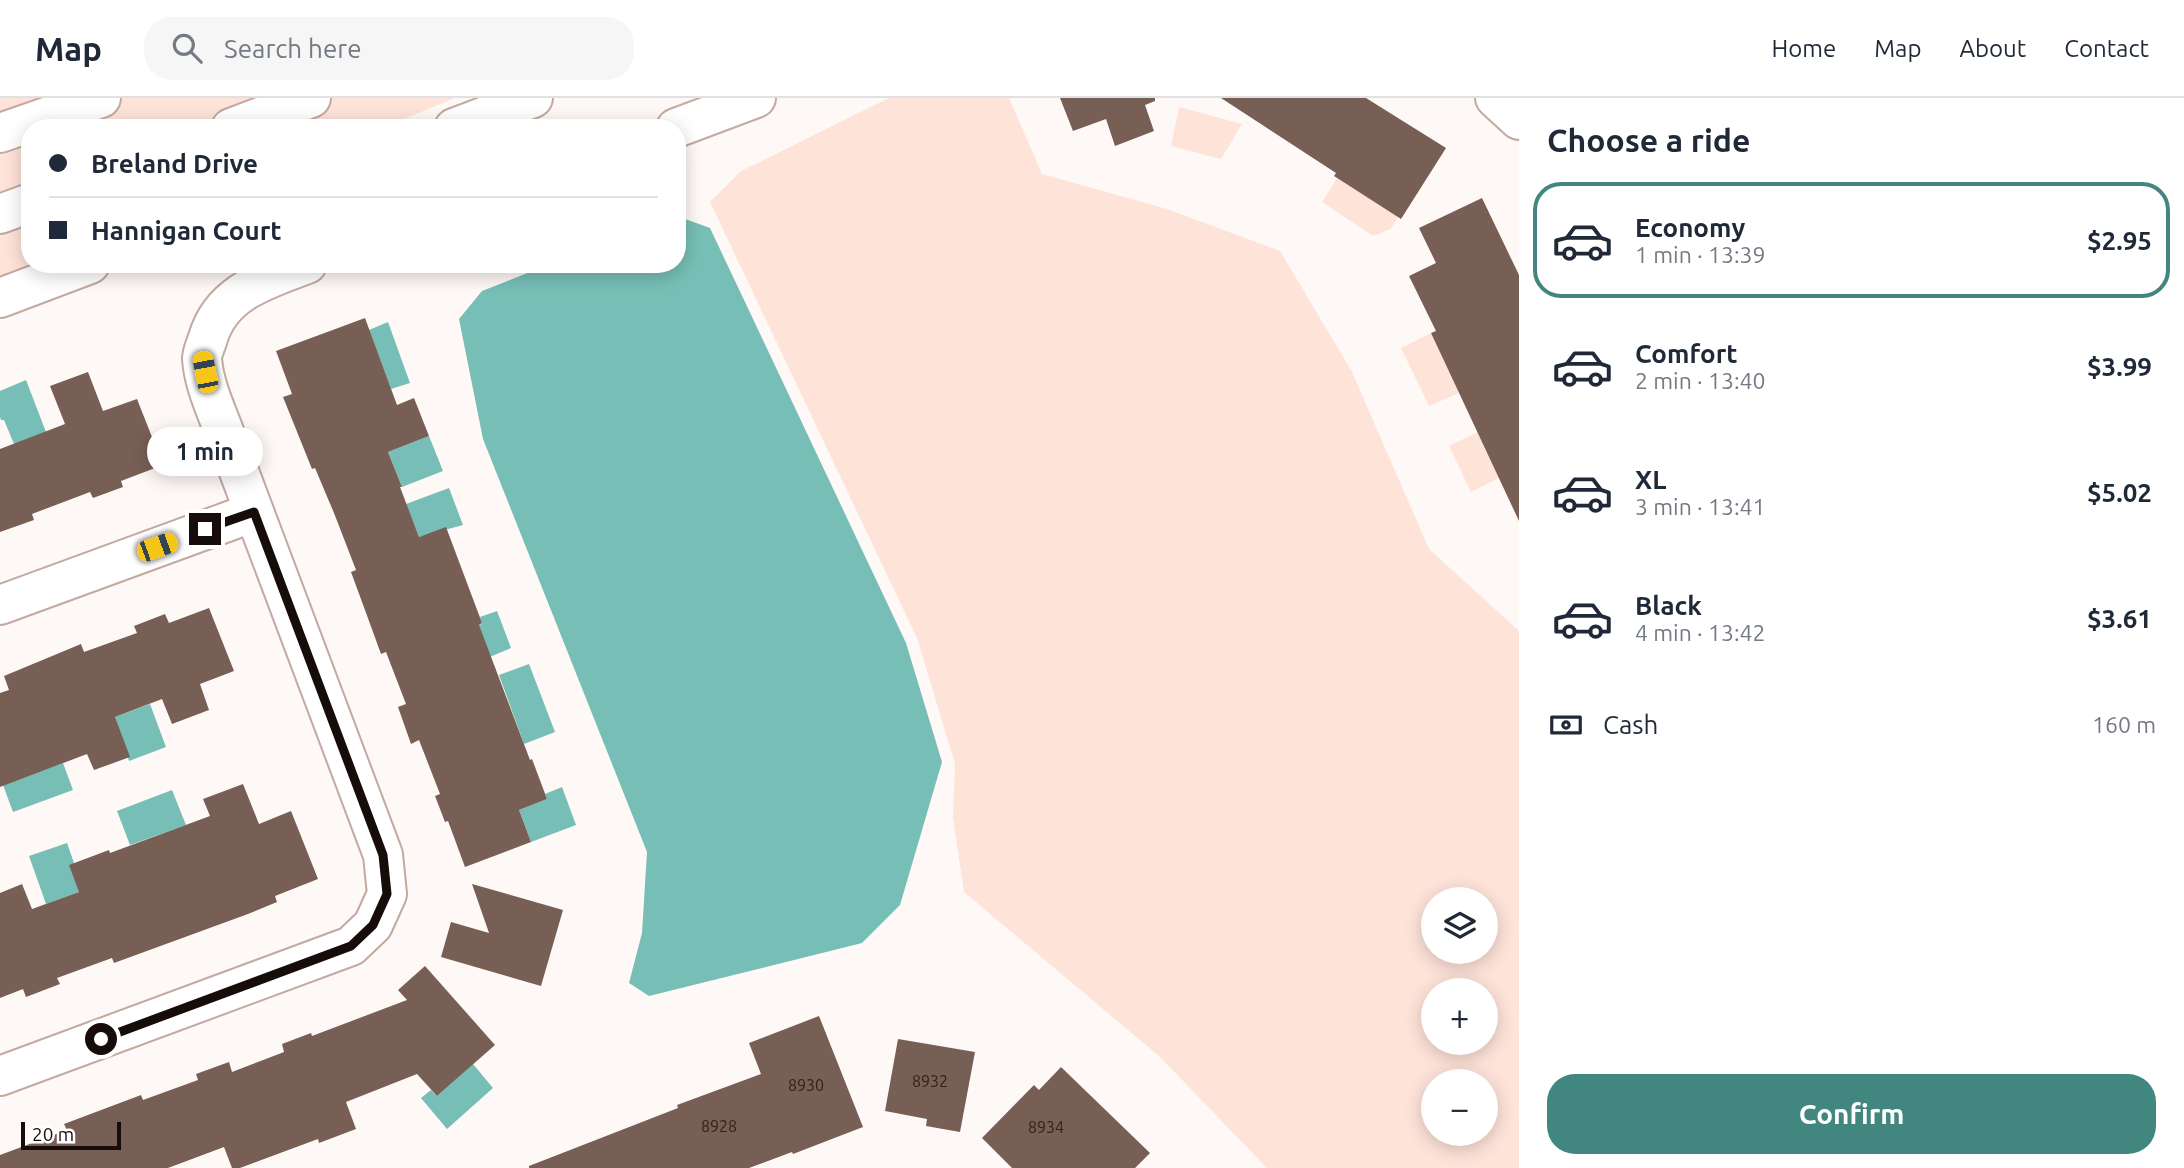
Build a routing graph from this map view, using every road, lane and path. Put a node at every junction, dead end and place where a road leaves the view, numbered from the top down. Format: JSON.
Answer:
{"nodes":[{"id":1,"x":101,"y":98,"type":"edge"},
{"id":2,"x":312,"y":98,"type":"edge"},
{"id":3,"x":533,"y":98,"type":"edge"},
{"id":4,"x":757,"y":98,"type":"edge"},
{"id":5,"x":1495,"y":98,"type":"edge"},
{"id":6,"x":40,"y":119,"type":"edge"},
{"id":7,"x":256,"y":119,"type":"edge"},
{"id":8,"x":478,"y":119,"type":"edge"},
{"id":9,"x":1519,"y":120,"type":"edge"},
{"id":10,"x":686,"y":124,"type":"edge"},
{"id":11,"x":21,"y":126,"type":"edge"},
{"id":12,"x":0,"y":133,"type":"edge"},
{"id":13,"x":21,"y":206,"type":"edge"},
{"id":14,"x":0,"y":214,"type":"edge"},
{"id":15,"x":66,"y":273,"type":"edge"},
{"id":16,"x":283,"y":273,"type":"edge"},
{"id":17,"x":0,"y":298,"type":"edge"},
{"id":18,"x":254,"y":512,"type":"junction"},
{"id":19,"x":0,"y":605,"type":"edge"},
{"id":20,"x":0,"y":1076,"type":"edge"}],
"edges":[{"from":1,"to":6,"type":"street"},
{"from":2,"to":7,"type":"street"},
{"from":3,"to":8,"type":"street"},
{"from":4,"to":10,"type":"street"},
{"from":5,"to":9,"type":"street"},
{"from":11,"to":12,"type":"street"},
{"from":13,"to":14,"type":"street"},
{"from":15,"to":17,"type":"street"},
{"from":16,"to":18,"type":"street"},
{"from":18,"to":19,"type":"street"},
{"from":18,"to":20,"type":"street"}]}
